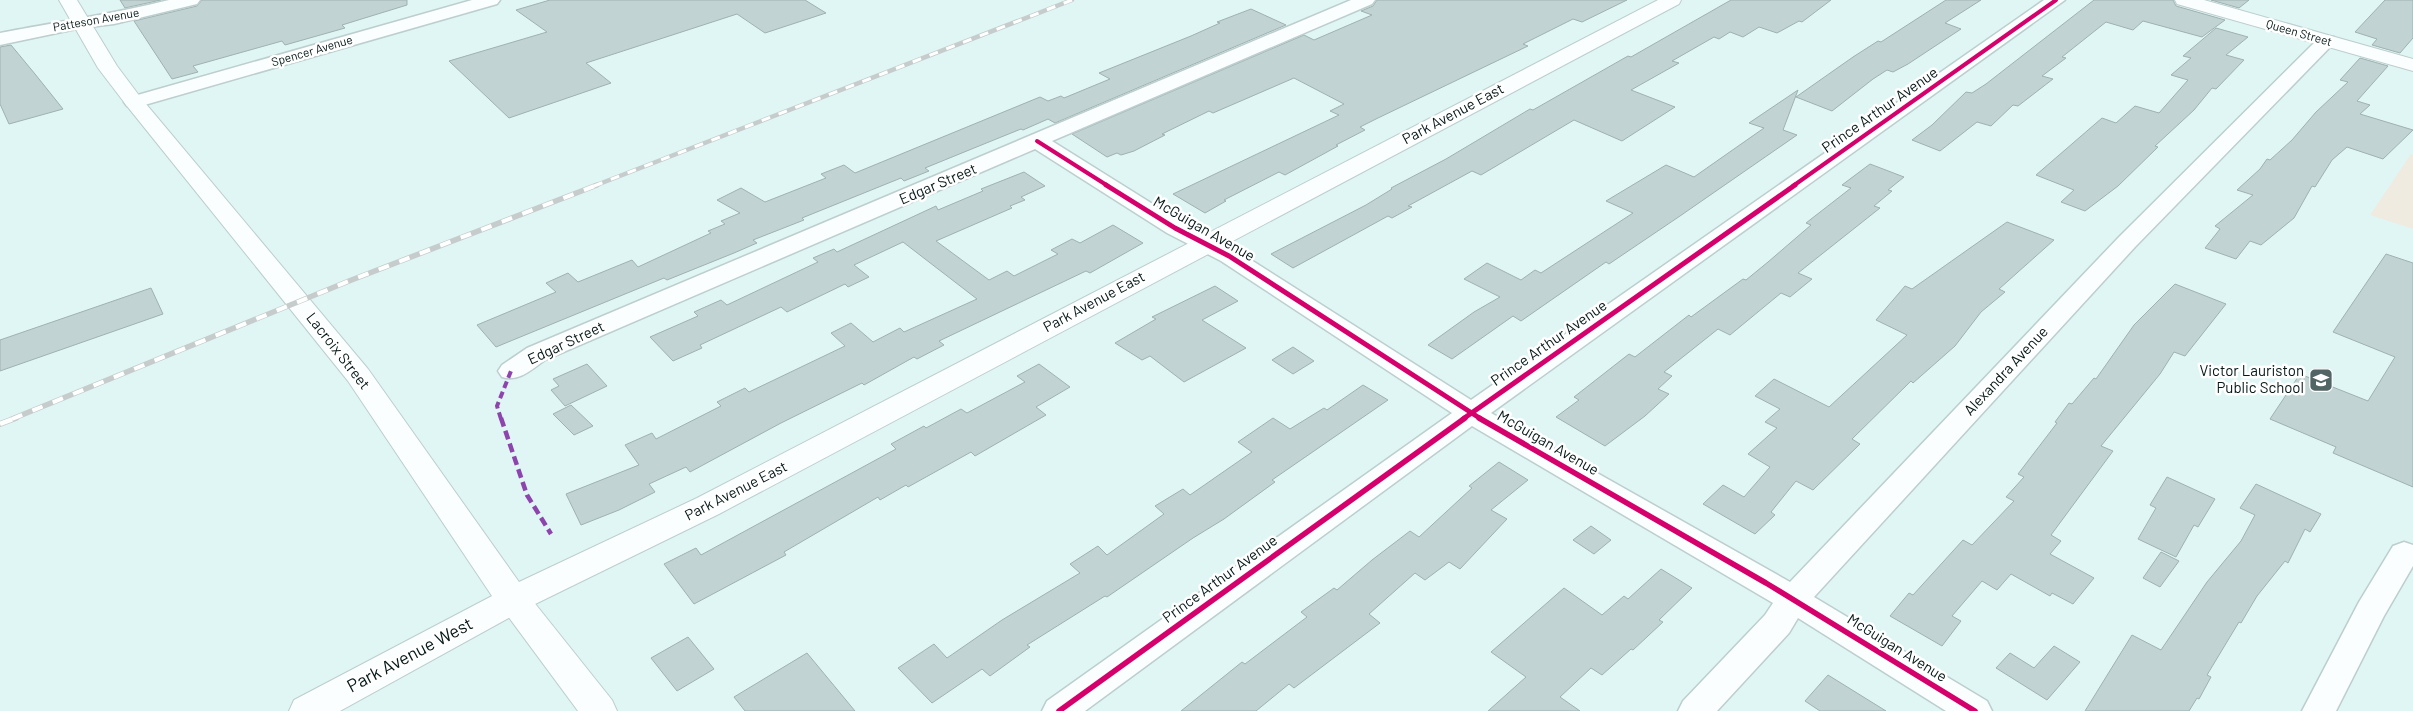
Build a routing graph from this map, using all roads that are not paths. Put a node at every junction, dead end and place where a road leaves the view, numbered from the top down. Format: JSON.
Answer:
{"nodes":[{"id":1,"x":68,"y":0,"type":"edge"},
{"id":2,"x":191,"y":0,"type":"edge"},
{"id":3,"x":491,"y":0,"type":"edge"},
{"id":4,"x":1366,"y":0,"type":"edge"},
{"id":5,"x":1672,"y":0,"type":"edge"},
{"id":6,"x":2056,"y":0,"type":"edge"},
{"id":7,"x":2184,"y":0,"type":"edge"},
{"id":8,"x":81,"y":23,"type":"junction"},
{"id":9,"x":0,"y":40,"type":"edge"},
{"id":10,"x":2327,"y":41,"type":"junction"},
{"id":11,"x":2413,"y":65,"type":"edge"},
{"id":12,"x":134,"y":102,"type":"junction"},
{"id":13,"x":1037,"y":141,"type":"junction"},
{"id":14,"x":1204,"y":244,"type":"junction"},
{"id":15,"x":511,"y":371,"type":"dead end"},
{"id":16,"x":1471,"y":413,"type":"junction"},
{"id":17,"x":2404,"y":554,"type":"dead end"},
{"id":18,"x":1793,"y":598,"type":"junction"},
{"id":19,"x":513,"y":600,"type":"junction"},
{"id":20,"x":307,"y":711,"type":"edge"},
{"id":21,"x":598,"y":711,"type":"edge"},
{"id":22,"x":1059,"y":711,"type":"edge"},
{"id":23,"x":1695,"y":711,"type":"edge"},
{"id":24,"x":1975,"y":711,"type":"edge"},
{"id":25,"x":2319,"y":711,"type":"edge"}],
"edges":[{"from":1,"to":8,"type":"main road","name":"Lacroix Street"},
{"from":2,"to":8,"type":"street","name":"Patteson Avenue"},
{"from":3,"to":12,"type":"street","name":"Spencer Avenue"},
{"from":4,"to":13,"type":"street","name":"Edgar Street"},
{"from":5,"to":14,"type":"main road","name":"Park Avenue East"},
{"from":6,"to":16,"type":"street","name":"Prince Arthur Avenue"},
{"from":7,"to":10,"type":"main road","name":"Queen Street"},
{"from":8,"to":9,"type":"street","name":"Patteson Avenue"},
{"from":8,"to":12,"type":"main road","name":"Lacroix Street"},
{"from":10,"to":11,"type":"main road","name":"Queen Street"},
{"from":10,"to":18,"type":"street","name":"Alexandra Avenue"},
{"from":12,"to":19,"type":"main road","name":"Lacroix Street"},
{"from":13,"to":14,"type":"street","name":"McGuigan Avenue"},
{"from":13,"to":15,"type":"street","name":"Edgar Street"},
{"from":14,"to":16,"type":"street","name":"McGuigan Avenue"},
{"from":14,"to":19,"type":"main road","name":"Park Avenue East"},
{"from":16,"to":18,"type":"street","name":"McGuigan Avenue"},
{"from":16,"to":22,"type":"street","name":"Prince Arthur Avenue"},
{"from":17,"to":25,"type":"street"},
{"from":18,"to":23,"type":"street","name":"Alexandra Avenue"},
{"from":18,"to":24,"type":"street","name":"McGuigan Avenue"},
{"from":19,"to":20,"type":"main road","name":"Park Avenue West"},
{"from":19,"to":21,"type":"main road","name":"Lacroix Street"}]}
